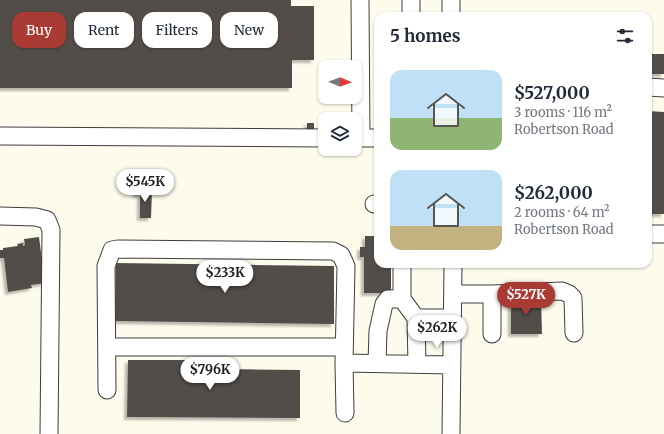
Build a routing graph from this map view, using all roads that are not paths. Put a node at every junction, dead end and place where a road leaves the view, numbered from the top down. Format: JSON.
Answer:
{"nodes":[{"id":1,"x":360,"y":0,"type":"edge"},
{"id":2,"x":411,"y":0,"type":"edge"},
{"id":3,"x":451,"y":0,"type":"edge"},
{"id":4,"x":411,"y":12,"type":"edge"},
{"id":5,"x":451,"y":12,"type":"edge"},
{"id":6,"x":652,"y":87,"type":"edge"},
{"id":7,"x":664,"y":88,"type":"edge"},
{"id":8,"x":358,"y":112,"type":"edge"},
{"id":9,"x":0,"y":136,"type":"edge"},
{"id":10,"x":318,"y":138,"type":"edge"},
{"id":11,"x":362,"y":138,"type":"edge"},
{"id":12,"x":374,"y":138,"type":"edge"},
{"id":13,"x":0,"y":216,"type":"edge"},
{"id":14,"x":652,"y":234,"type":"edge"},
{"id":15,"x":664,"y":234,"type":"edge"},
{"id":16,"x":402,"y":268,"type":"edge"},
{"id":17,"x":453,"y":268,"type":"edge"},
{"id":18,"x":453,"y":294,"type":"junction"},
{"id":19,"x":492,"y":294,"type":"junction"},
{"id":20,"x":402,"y":299,"type":"junction"},
{"id":21,"x":416,"y":318,"type":"junction"},
{"id":22,"x":452,"y":318,"type":"junction"},
{"id":23,"x":492,"y":334,"type":"dead end"},
{"id":24,"x":574,"y":334,"type":"dead end"},
{"id":25,"x":107,"y":347,"type":"junction"},
{"id":26,"x":344,"y":355,"type":"junction"},
{"id":27,"x":377,"y":363,"type":"junction"},
{"id":28,"x":417,"y":364,"type":"junction"},
{"id":29,"x":452,"y":365,"type":"junction"},
{"id":30,"x":107,"y":390,"type":"dead end"},
{"id":31,"x":345,"y":413,"type":"dead end"},
{"id":32,"x":49,"y":434,"type":"edge"},
{"id":33,"x":451,"y":434,"type":"edge"}],
"edges":[{"from":1,"to":8,"type":"street"},
{"from":2,"to":4,"type":"street"},
{"from":3,"to":5,"type":"street"},
{"from":6,"to":7,"type":"street"},
{"from":9,"to":10,"type":"street"},
{"from":11,"to":12,"type":"street"},
{"from":13,"to":32,"type":"street"},
{"from":14,"to":15,"type":"street"},
{"from":16,"to":20,"type":"street"},
{"from":17,"to":18,"type":"street"},
{"from":18,"to":19,"type":"street"},
{"from":18,"to":22,"type":"street"},
{"from":19,"to":23,"type":"street"},
{"from":19,"to":24,"type":"street"},
{"from":20,"to":21,"type":"street"},
{"from":20,"to":27,"type":"street"},
{"from":21,"to":22,"type":"street"},
{"from":21,"to":28,"type":"street"},
{"from":22,"to":29,"type":"street"},
{"from":25,"to":26,"type":"street"},
{"from":25,"to":26,"type":"street"},
{"from":25,"to":30,"type":"street"},
{"from":26,"to":27,"type":"street"},
{"from":26,"to":31,"type":"street"},
{"from":27,"to":28,"type":"street"},
{"from":28,"to":29,"type":"street"},
{"from":29,"to":33,"type":"street"}]}
